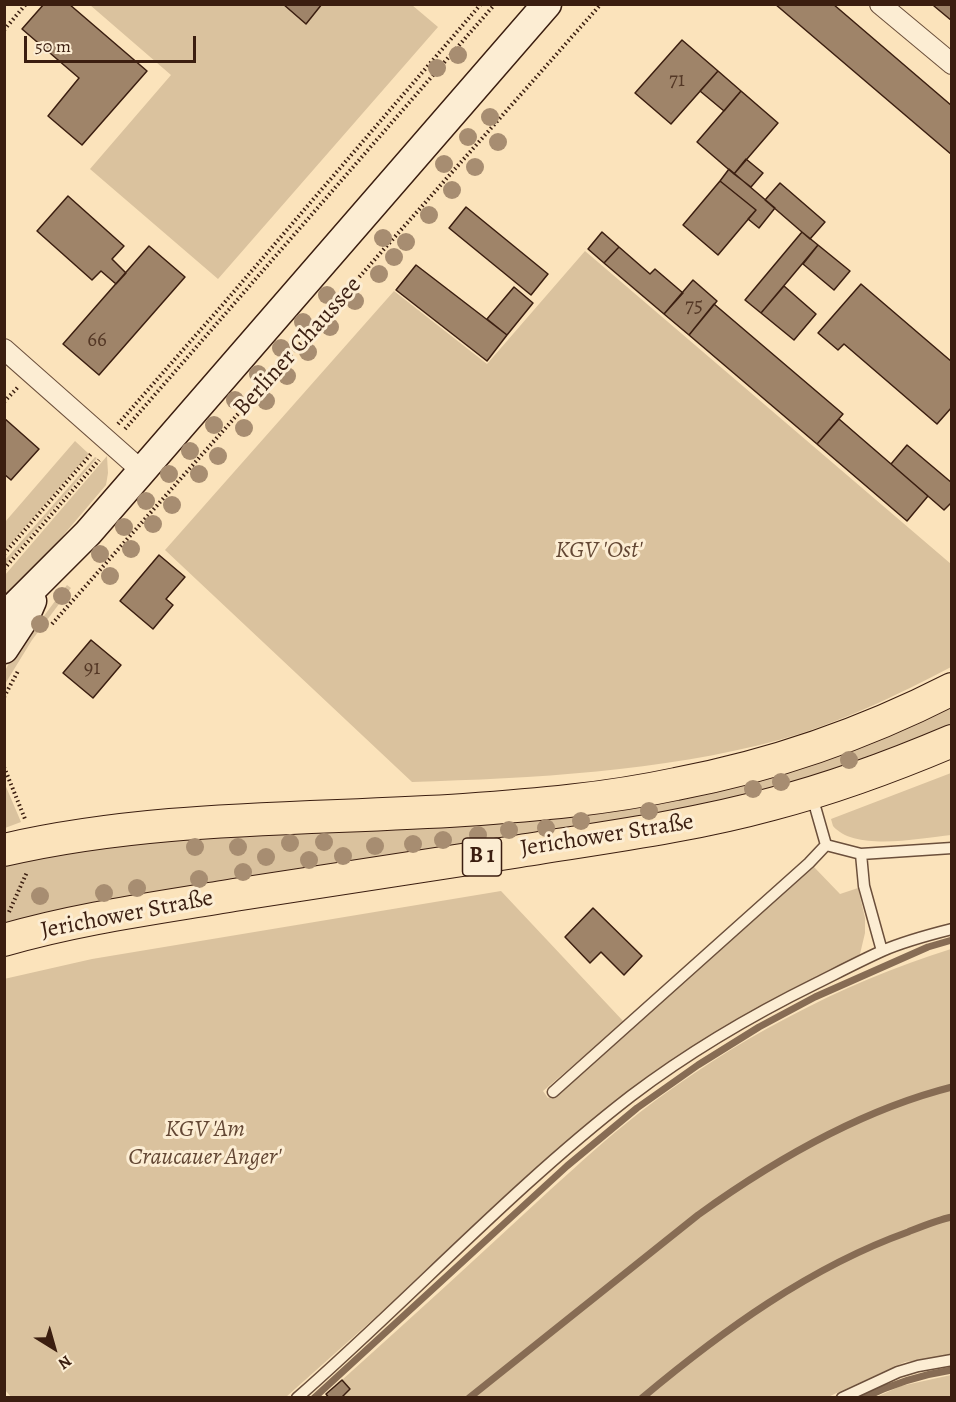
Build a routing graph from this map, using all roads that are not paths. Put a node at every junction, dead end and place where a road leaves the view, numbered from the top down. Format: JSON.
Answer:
{"nodes":[{"id":1,"x":547,"y":4,"type":"edge"},
{"id":2,"x":880,"y":4,"type":"edge"},
{"id":3,"x":951,"y":64,"type":"edge"},
{"id":4,"x":4,"y":349,"type":"edge"},
{"id":5,"x":142,"y":471,"type":"junction"},
{"id":6,"x":39,"y":583,"type":"junction"},
{"id":7,"x":4,"y":617,"type":"edge"},
{"id":8,"x":12,"y":658,"type":"edge"},
{"id":9,"x":951,"y":689,"type":"edge"},
{"id":10,"x":951,"y":741,"type":"edge"},
{"id":11,"x":811,"y":793,"type":"junction"},
{"id":12,"x":826,"y":845,"type":"junction"},
{"id":13,"x":951,"y":848,"type":"edge"},
{"id":14,"x":4,"y":850,"type":"edge"},
{"id":15,"x":861,"y":854,"type":"junction"},
{"id":16,"x":951,"y":929,"type":"edge"},
{"id":17,"x":4,"y":940,"type":"edge"},
{"id":18,"x":882,"y":951,"type":"junction"},
{"id":19,"x":553,"y":1092,"type":"dead end"},
{"id":20,"x":951,"y":1360,"type":"edge"},
{"id":21,"x":297,"y":1398,"type":"edge"},
{"id":22,"x":842,"y":1398,"type":"edge"}],
"edges":[{"from":1,"to":5,"type":"main road","name":"Berliner Chaussee"},
{"from":2,"to":3,"type":"street"},
{"from":4,"to":5,"type":"street"},
{"from":5,"to":6,"type":"main road","name":"Berliner Chaussee"},
{"from":6,"to":7,"type":"main road","name":"Berliner Chaussee"},
{"from":6,"to":8,"type":"main road","name":"Berliner Chaussee"},
{"from":9,"to":14,"type":"main road","name":"Jerichower Straße","number":"B 1"},
{"from":10,"to":11,"type":"main road","name":"Jerichower Straße","number":"B 1"},
{"from":11,"to":12,"type":"lane"},
{"from":11,"to":17,"type":"main road","name":"Jerichower Straße","number":"B 1"},
{"from":12,"to":15,"type":"lane"},
{"from":12,"to":19,"type":"lane"},
{"from":13,"to":15,"type":"lane"},
{"from":15,"to":18,"type":"lane"},
{"from":16,"to":18,"type":"lane"},
{"from":18,"to":21,"type":"lane"},
{"from":20,"to":22,"type":"lane"}]}
